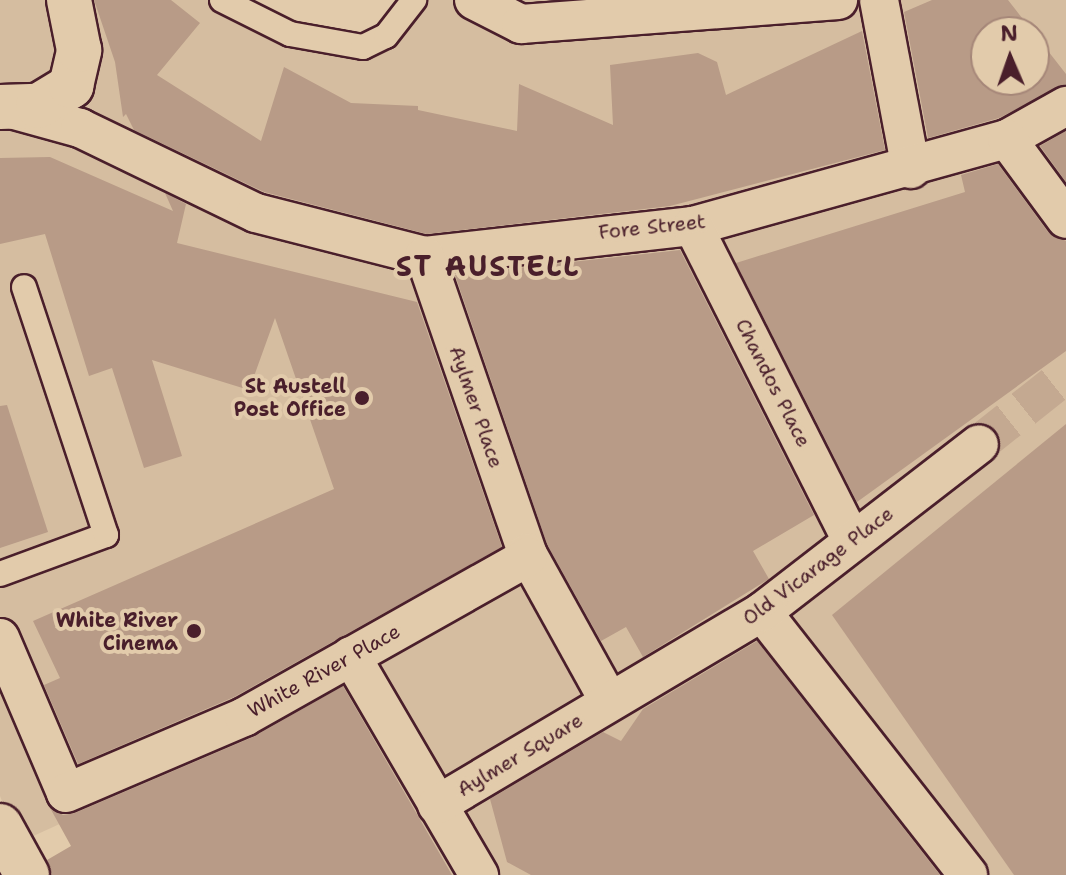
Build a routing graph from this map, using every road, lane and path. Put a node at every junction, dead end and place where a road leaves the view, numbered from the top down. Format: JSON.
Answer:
{"nodes":[{"id":1,"x":69,"y":0,"type":"edge"},
{"id":2,"x":222,"y":0,"type":"edge"},
{"id":3,"x":414,"y":0,"type":"edge"},
{"id":4,"x":474,"y":0,"type":"edge"},
{"id":5,"x":838,"y":0,"type":"edge"},
{"id":6,"x":879,"y":0,"type":"edge"},
{"id":7,"x":1066,"y":106,"type":"edge"},
{"id":8,"x":2,"y":108,"type":"edge"},
{"id":9,"x":1007,"y":139,"type":"junction"},
{"id":10,"x":911,"y":169,"type":"junction"},
{"id":11,"x":1066,"y":219,"type":"edge"},
{"id":12,"x":693,"y":226,"type":"junction"},
{"id":13,"x":425,"y":256,"type":"junction"},
{"id":14,"x":24,"y":287,"type":"dead end"},
{"id":15,"x":979,"y":444,"type":"tunnel mouth"},
{"id":16,"x":852,"y":541,"type":"junction"},
{"id":17,"x":528,"y":557,"type":"junction"},
{"id":18,"x":0,"y":574,"type":"edge"},
{"id":19,"x":762,"y":612,"type":"junction"},
{"id":20,"x":0,"y":638,"type":"edge"},
{"id":21,"x":351,"y":656,"type":"junction"},
{"id":22,"x":609,"y":701,"type":"junction"},
{"id":23,"x":437,"y":805,"type":"junction"},
{"id":24,"x":0,"y":826,"type":"edge"},
{"id":25,"x":27,"y":875,"type":"edge"},
{"id":26,"x":479,"y":875,"type":"edge"},
{"id":27,"x":968,"y":875,"type":"edge"}],
"edges":[{"from":1,"to":8,"type":"main road"},
{"from":2,"to":3,"type":"lane"},
{"from":4,"to":5,"type":"street"},
{"from":6,"to":10,"type":"street"},
{"from":7,"to":9,"type":"street","name":"Fore Street"},
{"from":8,"to":13,"type":"street","name":"Fore Street"},
{"from":9,"to":10,"type":"street","name":"Fore Street"},
{"from":9,"to":11,"type":"street"},
{"from":10,"to":12,"type":"street","name":"Fore Street"},
{"from":12,"to":13,"type":"street","name":"Fore Street"},
{"from":12,"to":16,"type":"street","name":"Chandos Place"},
{"from":13,"to":17,"type":"street","name":"Aylmer Place"},
{"from":14,"to":18,"type":"lane"},
{"from":15,"to":16,"type":"street","name":"Old Vicarage Place"},
{"from":16,"to":19,"type":"street","name":"Old Vicarage Place"},
{"from":17,"to":21,"type":"street","name":"White River Place"},
{"from":17,"to":22,"type":"street"},
{"from":19,"to":22,"type":"street","name":"Old Vicarage Place"},
{"from":19,"to":27,"type":"street"},
{"from":20,"to":21,"type":"street","name":"White River Place"},
{"from":21,"to":23,"type":"street","name":"Aylmer Square"},
{"from":22,"to":23,"type":"street","name":"Aylmer Square"},
{"from":23,"to":26,"type":"street"},
{"from":24,"to":25,"type":"main road"}]}
